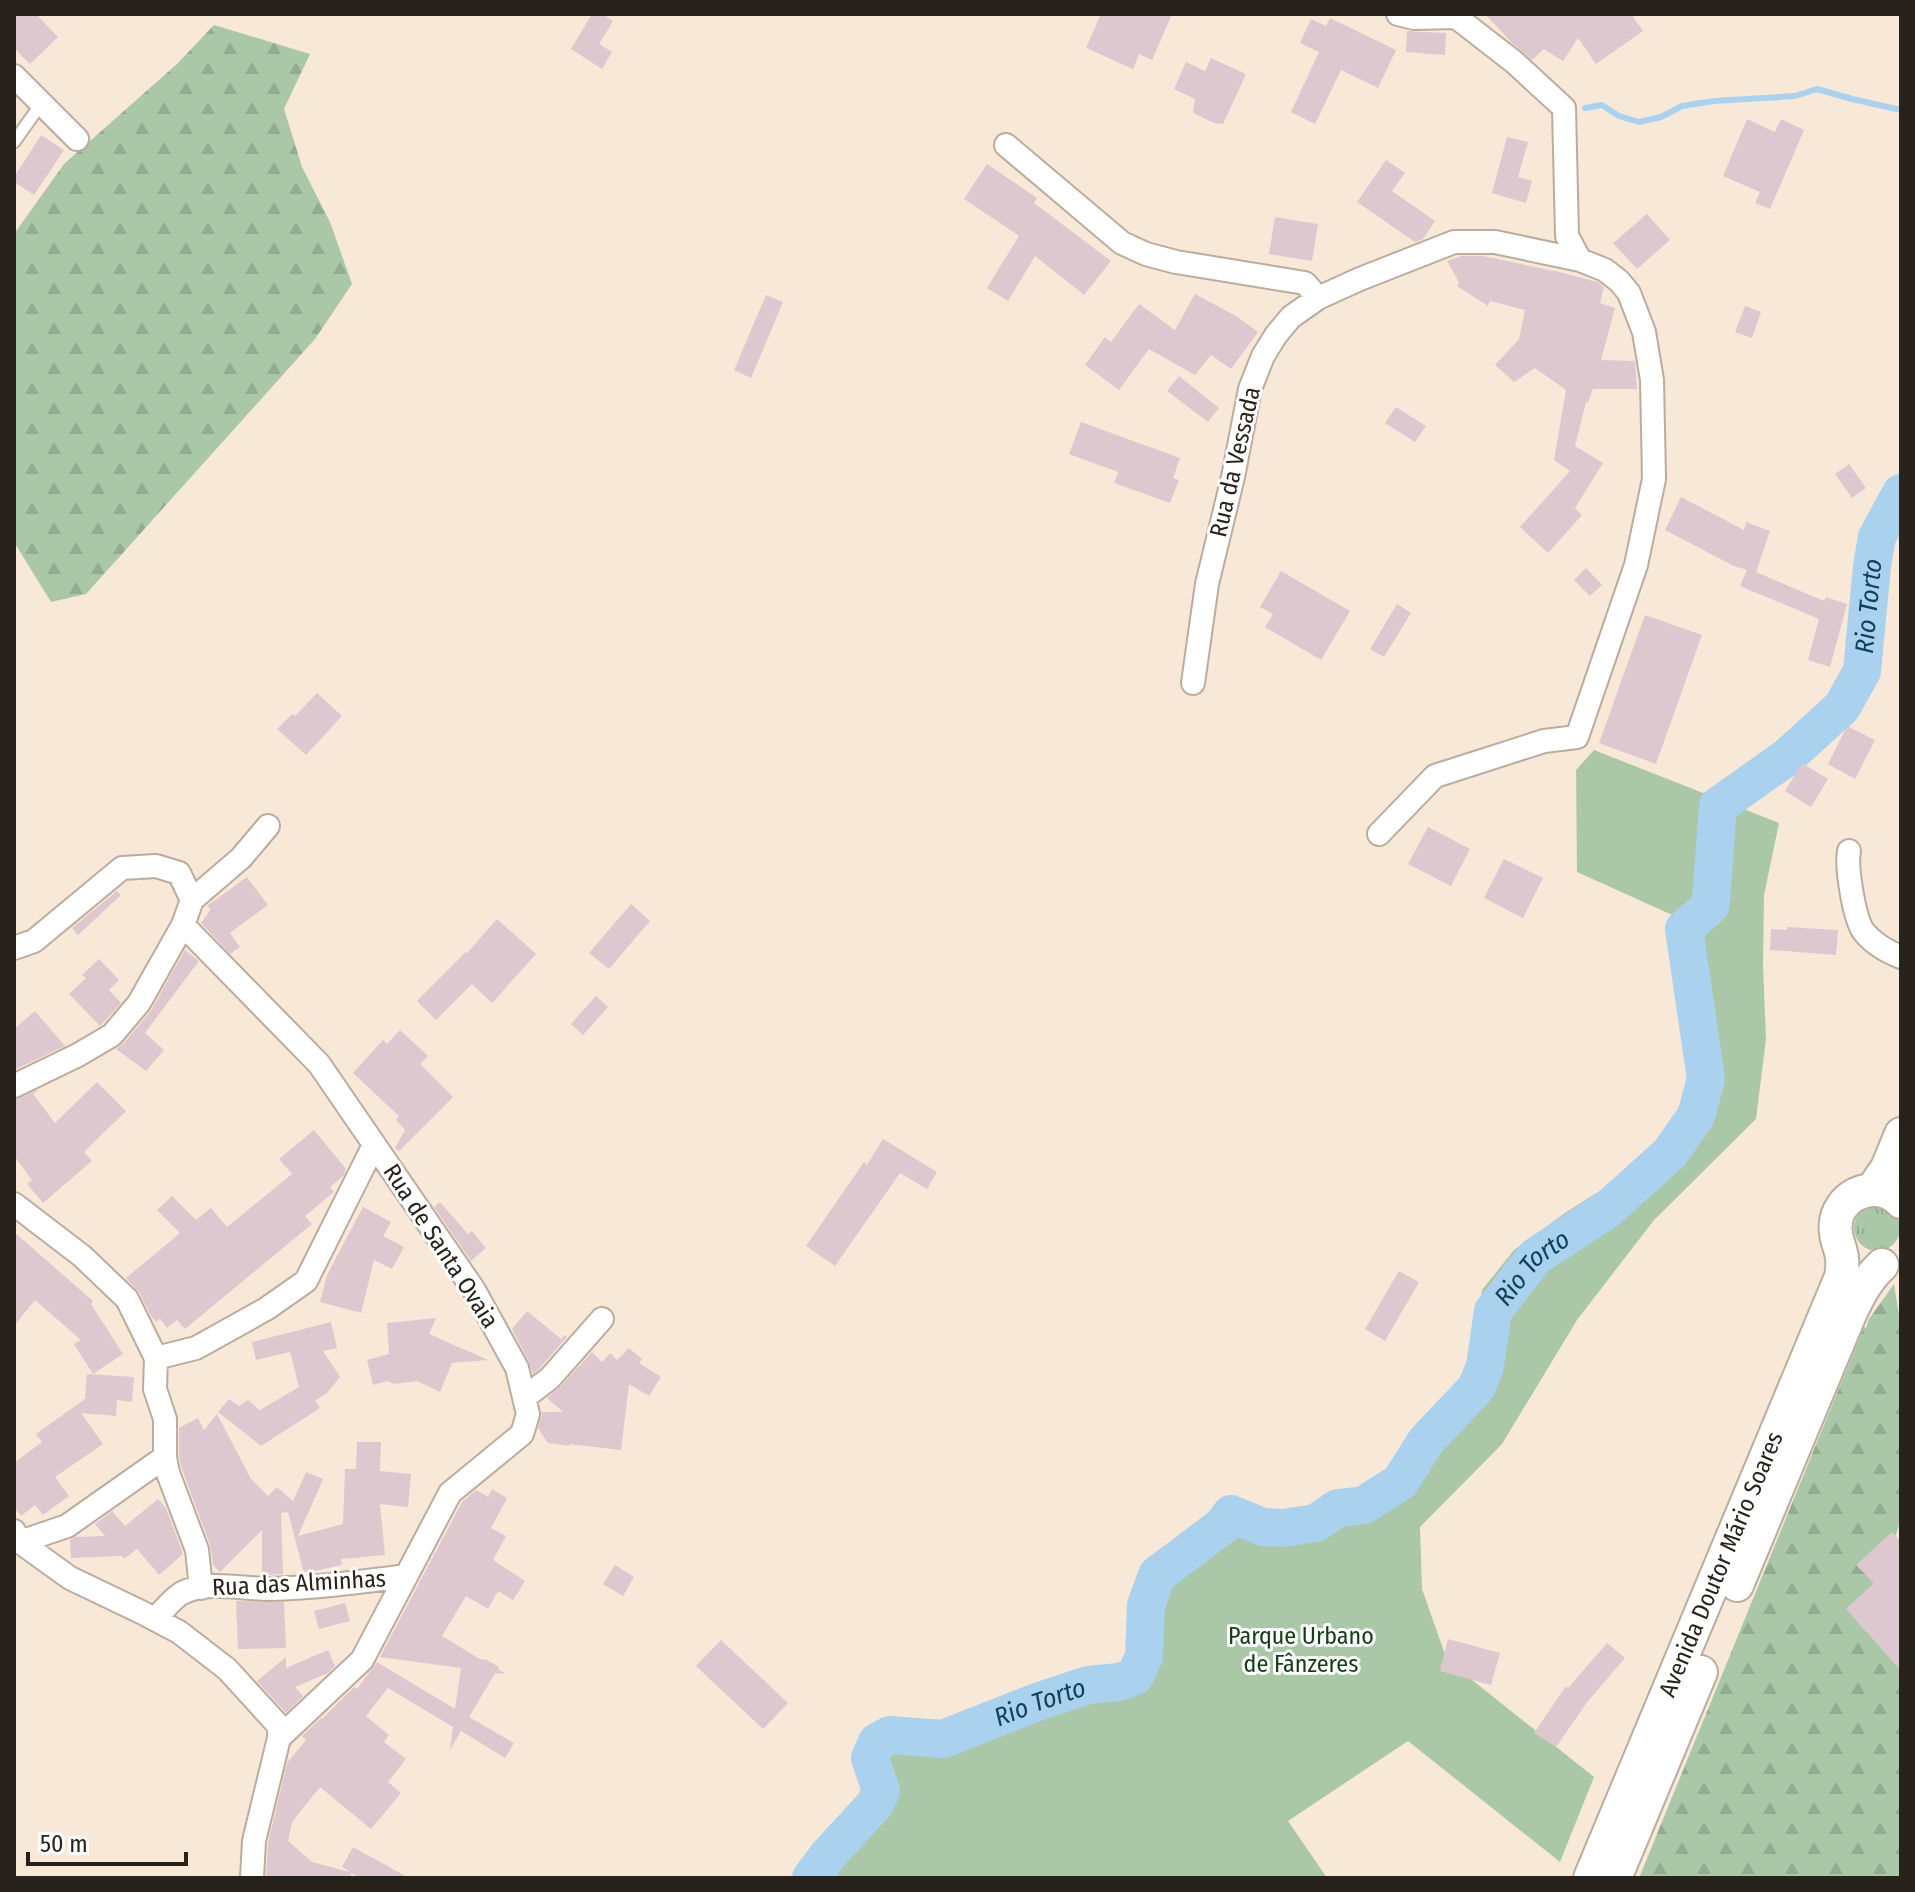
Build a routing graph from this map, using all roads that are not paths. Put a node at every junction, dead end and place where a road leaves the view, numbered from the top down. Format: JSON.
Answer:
{"nodes":[{"id":1,"x":1398,"y":14,"type":"edge"},
{"id":2,"x":1458,"y":15,"type":"edge"},
{"id":3,"x":14,"y":76,"type":"edge"},
{"id":4,"x":41,"y":104,"type":"junction"},
{"id":5,"x":77,"y":139,"type":"dead end"},
{"id":6,"x":14,"y":142,"type":"edge"},
{"id":7,"x":1006,"y":145,"type":"dead end"},
{"id":8,"x":1580,"y":260,"type":"junction"},
{"id":9,"x":1318,"y":298,"type":"junction"},
{"id":10,"x":1193,"y":683,"type":"dead end"},
{"id":11,"x":268,"y":826,"type":"dead end"},
{"id":12,"x":1379,"y":834,"type":"dead end"},
{"id":13,"x":1849,"y":851,"type":"dead end"},
{"id":14,"x":192,"y":900,"type":"junction"},
{"id":15,"x":183,"y":925,"type":"junction"},
{"id":16,"x":14,"y":948,"type":"edge"},
{"id":17,"x":1901,"y":957,"type":"edge"},
{"id":18,"x":14,"y":1086,"type":"edge"},
{"id":19,"x":1901,"y":1134,"type":"edge"},
{"id":20,"x":374,"y":1145,"type":"junction"},
{"id":21,"x":1887,"y":1196,"type":"edge"},
{"id":22,"x":14,"y":1204,"type":"edge"},
{"id":23,"x":1840,"y":1247,"type":"junction"},
{"id":24,"x":1892,"y":1259,"type":"edge"},
{"id":25,"x":602,"y":1319,"type":"dead end"},
{"id":26,"x":156,"y":1358,"type":"junction"},
{"id":27,"x":524,"y":1398,"type":"junction"},
{"id":28,"x":165,"y":1457,"type":"junction"},
{"id":29,"x":16,"y":1538,"type":"edge"},
{"id":30,"x":406,"y":1576,"type":"junction"},
{"id":31,"x":201,"y":1588,"type":"junction"},
{"id":32,"x":155,"y":1619,"type":"junction"},
{"id":33,"x":279,"y":1738,"type":"junction"},
{"id":34,"x":252,"y":1878,"type":"edge"},
{"id":35,"x":1590,"y":1878,"type":"edge"},
{"id":36,"x":1615,"y":1878,"type":"edge"}],
"edges":[{"from":1,"to":2,"type":"street"},
{"from":2,"to":8,"type":"street"},
{"from":3,"to":4,"type":"street"},
{"from":4,"to":5,"type":"street"},
{"from":4,"to":6,"type":"lane"},
{"from":7,"to":9,"type":"street"},
{"from":8,"to":9,"type":"street","name":"Rua da Vessada"},
{"from":8,"to":12,"type":"street","name":"Rua da Vessada"},
{"from":9,"to":10,"type":"street","name":"Rua da Vessada"},
{"from":11,"to":14,"type":"street"},
{"from":13,"to":17,"type":"street"},
{"from":14,"to":15,"type":"street"},
{"from":14,"to":16,"type":"street"},
{"from":15,"to":18,"type":"street"},
{"from":15,"to":20,"type":"street","name":"Rua de Santa Ovaia"},
{"from":19,"to":21,"type":"main road","name":"Avenida Doutor Mário Soares"},
{"from":20,"to":26,"type":"street"},
{"from":20,"to":27,"type":"street","name":"Rua de Santa Ovaia"},
{"from":21,"to":23,"type":"main road","name":"Avenida Doutor Mário Soares"},
{"from":22,"to":26,"type":"street"},
{"from":23,"to":24,"type":"main road","name":"Avenida Doutor Mário Soares"},
{"from":23,"to":35,"type":"main road","name":"Avenida Doutor Mário Soares"},
{"from":24,"to":36,"type":"main road","name":"Avenida Doutor Mário Soares"},
{"from":25,"to":27,"type":"street"},
{"from":26,"to":28,"type":"street"},
{"from":27,"to":30,"type":"street","name":"Rua de Santa Ovaia"},
{"from":28,"to":29,"type":"street"},
{"from":28,"to":31,"type":"street"},
{"from":29,"to":32,"type":"street"},
{"from":30,"to":31,"type":"street","name":"Rua das Alminhas"},
{"from":30,"to":33,"type":"street","name":"Rua de Santa Ovaia"},
{"from":31,"to":32,"type":"street","name":"Rua das Alminhas"},
{"from":32,"to":33,"type":"street"},
{"from":33,"to":34,"type":"street"}]}
